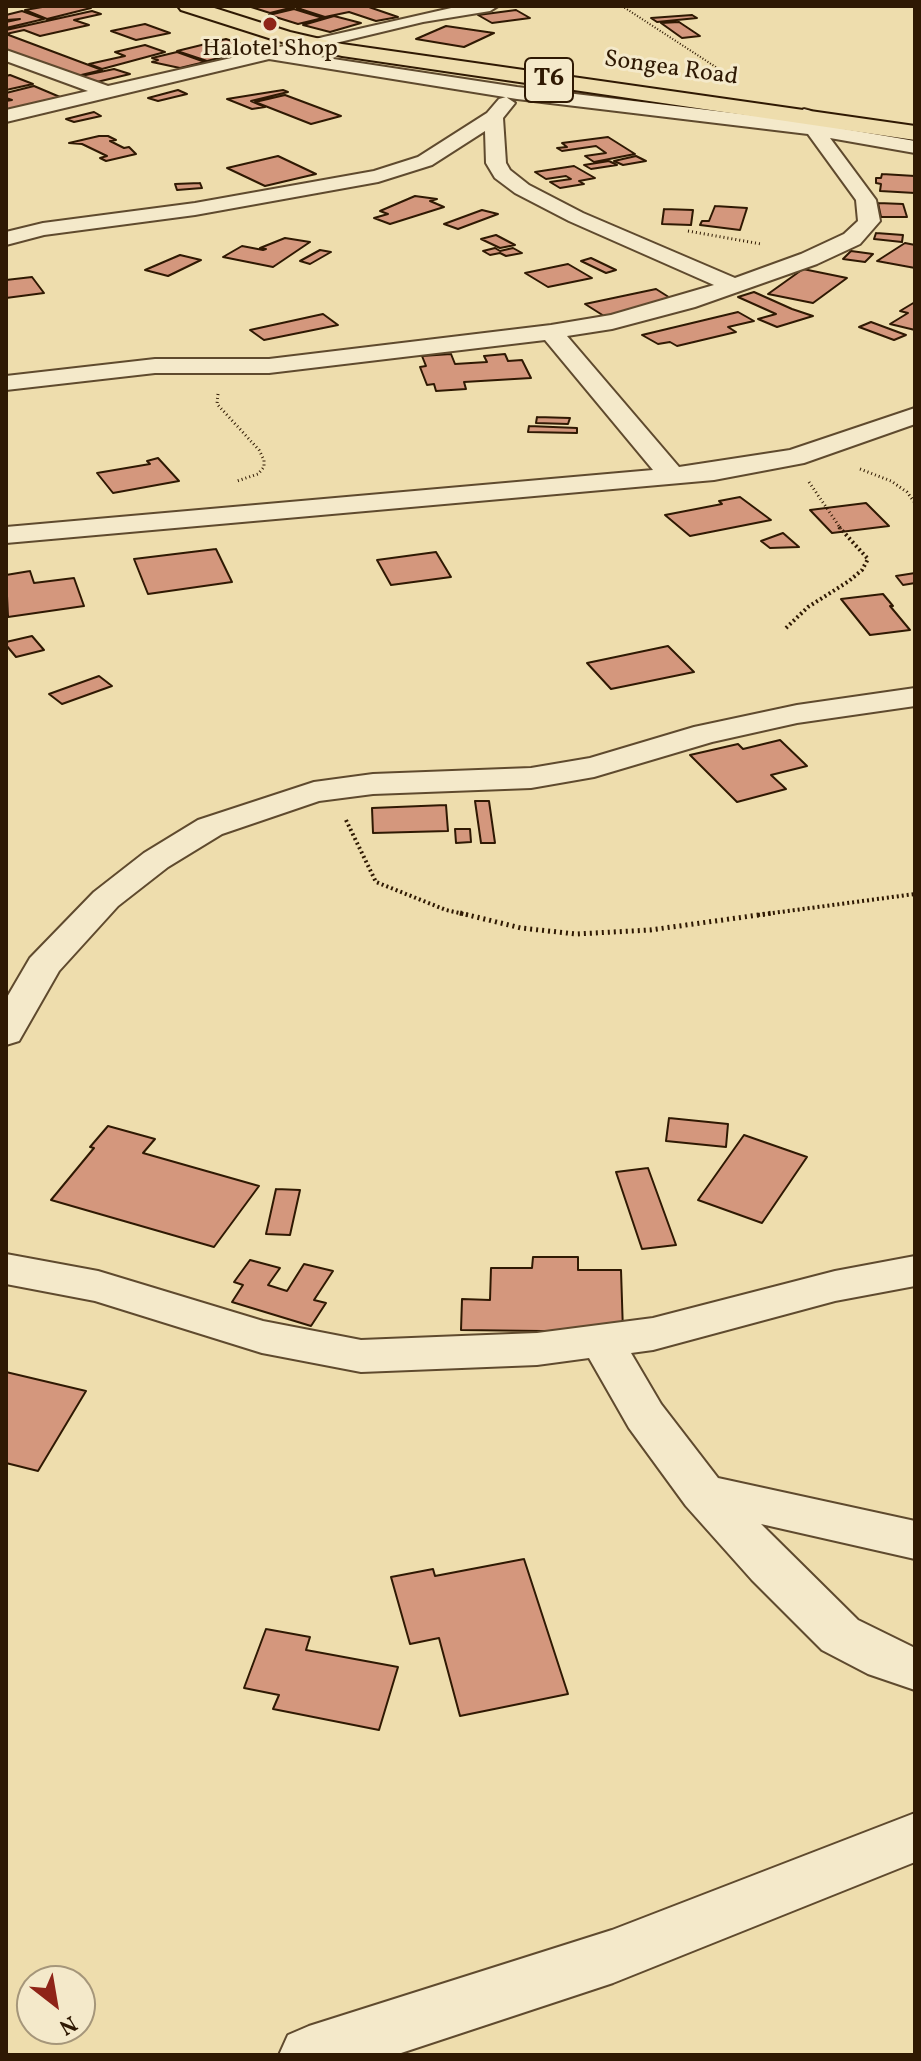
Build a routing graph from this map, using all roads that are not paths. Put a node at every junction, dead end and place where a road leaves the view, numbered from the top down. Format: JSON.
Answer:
{"nodes":[{"id":1,"x":188,"y":6,"type":"edge"},
{"id":2,"x":490,"y":6,"type":"edge"},
{"id":3,"x":456,"y":8,"type":"edge"},
{"id":4,"x":313,"y":44,"type":"junction"},
{"id":5,"x":271,"y":54,"type":"junction"},
{"id":6,"x":6,"y":55,"type":"edge"},
{"id":7,"x":107,"y":92,"type":"junction"},
{"id":8,"x":517,"y":93,"type":"junction"},
{"id":9,"x":6,"y":116,"type":"edge"},
{"id":10,"x":494,"y":117,"type":"junction"},
{"id":11,"x":809,"y":122,"type":"junction"},
{"id":12,"x":915,"y":133,"type":"edge"},
{"id":13,"x":915,"y":147,"type":"edge"},
{"id":14,"x":6,"y":239,"type":"edge"},
{"id":15,"x":735,"y":286,"type":"junction"},
{"id":16,"x":551,"y":332,"type":"junction"},
{"id":17,"x":6,"y":383,"type":"edge"},
{"id":18,"x":915,"y":416,"type":"edge"},
{"id":19,"x":673,"y":477,"type":"junction"},
{"id":20,"x":6,"y":535,"type":"edge"},
{"id":21,"x":915,"y":697,"type":"edge"},
{"id":22,"x":6,"y":1033,"type":"edge"},
{"id":23,"x":6,"y":1269,"type":"edge"},
{"id":24,"x":915,"y":1271,"type":"edge"},
{"id":25,"x":601,"y":1341,"type":"junction"},
{"id":26,"x":703,"y":1493,"type":"junction"},
{"id":27,"x":915,"y":1540,"type":"edge"},
{"id":28,"x":915,"y":1669,"type":"edge"},
{"id":29,"x":915,"y":1837,"type":"edge"},
{"id":30,"x":309,"y":2055,"type":"edge"}],
"edges":[{"from":1,"to":4,"type":"highway","name":"Songea Road","number":"T6"},
{"from":2,"to":3,"type":"street"},
{"from":3,"to":4,"type":"street"},
{"from":4,"to":5,"type":"street"},
{"from":4,"to":11,"type":"highway","name":"Songea Road","number":"T6"},
{"from":5,"to":7,"type":"street"},
{"from":5,"to":8,"type":"street"},
{"from":6,"to":7,"type":"street"},
{"from":7,"to":9,"type":"street"},
{"from":8,"to":10,"type":"street"},
{"from":8,"to":11,"type":"street"},
{"from":10,"to":14,"type":"street"},
{"from":10,"to":15,"type":"street"},
{"from":11,"to":12,"type":"highway","name":"Songea Road","number":"T6"},
{"from":11,"to":13,"type":"street"},
{"from":11,"to":15,"type":"street"},
{"from":15,"to":16,"type":"street"},
{"from":16,"to":17,"type":"street"},
{"from":16,"to":19,"type":"street"},
{"from":18,"to":19,"type":"street"},
{"from":19,"to":20,"type":"street"},
{"from":21,"to":22,"type":"street"},
{"from":23,"to":25,"type":"street"},
{"from":24,"to":25,"type":"street"},
{"from":25,"to":26,"type":"street"},
{"from":26,"to":27,"type":"street"},
{"from":26,"to":28,"type":"street"},
{"from":29,"to":30,"type":"street"}]}
